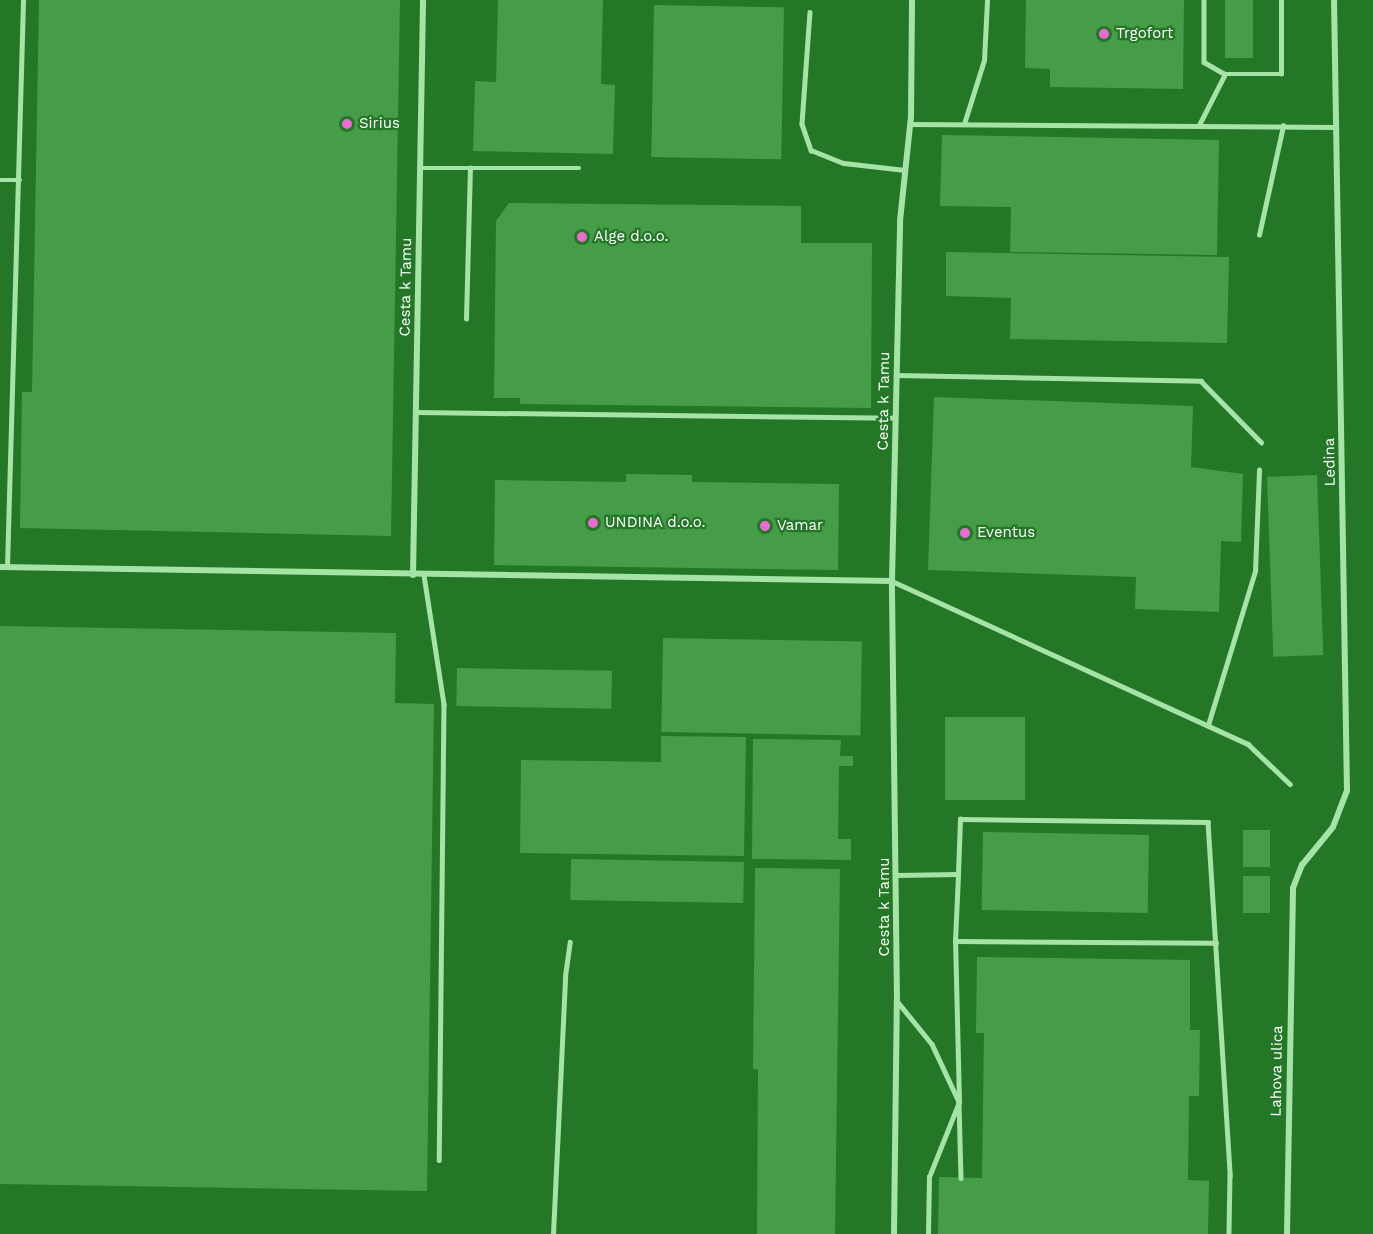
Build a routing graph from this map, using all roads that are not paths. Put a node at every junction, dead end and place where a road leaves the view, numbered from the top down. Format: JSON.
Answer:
{"nodes":[{"id":1,"x":23,"y":0,"type":"edge"},
{"id":2,"x":423,"y":0,"type":"edge"},
{"id":3,"x":912,"y":0,"type":"edge"},
{"id":4,"x":987,"y":0,"type":"edge"},
{"id":5,"x":1204,"y":0,"type":"edge"},
{"id":6,"x":1281,"y":0,"type":"edge"},
{"id":7,"x":1334,"y":0,"type":"edge"},
{"id":8,"x":810,"y":12,"type":"dead end"},
{"id":9,"x":1225,"y":74,"type":"junction"},
{"id":10,"x":910,"y":124,"type":"junction"},
{"id":11,"x":964,"y":124,"type":"junction"},
{"id":12,"x":1199,"y":125,"type":"junction"},
{"id":13,"x":1283,"y":126,"type":"junction"},
{"id":14,"x":1336,"y":127,"type":"junction"},
{"id":15,"x":420,"y":168,"type":"junction"},
{"id":16,"x":470,"y":168,"type":"junction"},
{"id":17,"x":579,"y":168,"type":"dead end"},
{"id":18,"x":905,"y":170,"type":"junction"},
{"id":19,"x":0,"y":180,"type":"edge"},
{"id":20,"x":20,"y":180,"type":"junction"},
{"id":21,"x":1259,"y":235,"type":"dead end"},
{"id":22,"x":466,"y":319,"type":"dead end"},
{"id":23,"x":896,"y":375,"type":"junction"},
{"id":24,"x":416,"y":411,"type":"junction"},
{"id":25,"x":896,"y":418,"type":"junction"},
{"id":26,"x":1261,"y":442,"type":"dead end"},
{"id":27,"x":1259,"y":470,"type":"dead end"},
{"id":28,"x":4,"y":567,"type":"edge"},
{"id":29,"x":413,"y":575,"type":"junction"},
{"id":30,"x":424,"y":575,"type":"junction"},
{"id":31,"x":892,"y":580,"type":"junction"},
{"id":32,"x":1208,"y":725,"type":"junction"},
{"id":33,"x":1290,"y":784,"type":"dead end"},
{"id":34,"x":958,"y":874,"type":"junction"},
{"id":35,"x":896,"y":875,"type":"junction"},
{"id":36,"x":1291,"y":908,"type":"joint"},
{"id":37,"x":955,"y":940,"type":"junction"},
{"id":38,"x":570,"y":942,"type":"dead end"},
{"id":39,"x":1216,"y":943,"type":"junction"},
{"id":40,"x":897,"y":1001,"type":"junction"},
{"id":41,"x":959,"y":1102,"type":"junction"},
{"id":42,"x":439,"y":1160,"type":"dead end"},
{"id":43,"x":961,"y":1178,"type":"dead end"},
{"id":44,"x":553,"y":1234,"type":"edge"},
{"id":45,"x":894,"y":1234,"type":"edge"},
{"id":46,"x":928,"y":1234,"type":"edge"},
{"id":47,"x":1229,"y":1234,"type":"edge"},
{"id":48,"x":1287,"y":1234,"type":"edge"}],
"edges":[{"from":1,"to":20,"type":"lane"},
{"from":2,"to":15,"type":"street","name":"Cesta k Tamu"},
{"from":3,"to":10,"type":"street","name":"Cesta k Tamu"},
{"from":4,"to":11,"type":"lane"},
{"from":5,"to":9,"type":"lane"},
{"from":6,"to":9,"type":"lane"},
{"from":7,"to":14,"type":"street","name":"Ledina"},
{"from":8,"to":18,"type":"lane"},
{"from":9,"to":12,"type":"lane"},
{"from":10,"to":11,"type":"lane"},
{"from":10,"to":18,"type":"street","name":"Cesta k Tamu"},
{"from":11,"to":12,"type":"lane"},
{"from":12,"to":13,"type":"lane"},
{"from":13,"to":14,"type":"lane"},
{"from":13,"to":21,"type":"lane"},
{"from":14,"to":36,"type":"street","name":"Ledina"},
{"from":15,"to":16,"type":"lane"},
{"from":15,"to":24,"type":"street","name":"Cesta k Tamu"},
{"from":16,"to":17,"type":"lane"},
{"from":16,"to":22,"type":"lane"},
{"from":18,"to":23,"type":"street","name":"Cesta k Tamu"},
{"from":19,"to":20,"type":"lane"},
{"from":20,"to":28,"type":"lane"},
{"from":23,"to":25,"type":"street","name":"Cesta k Tamu"},
{"from":23,"to":26,"type":"lane"},
{"from":24,"to":25,"type":"lane"},
{"from":24,"to":29,"type":"street","name":"Cesta k Tamu"},
{"from":25,"to":31,"type":"street","name":"Cesta k Tamu"},
{"from":27,"to":32,"type":"lane"},
{"from":28,"to":29,"type":"street"},
{"from":29,"to":30,"type":"street"},
{"from":30,"to":31,"type":"street"},
{"from":30,"to":42,"type":"lane"},
{"from":31,"to":32,"type":"lane"},
{"from":31,"to":35,"type":"street","name":"Cesta k Tamu"},
{"from":32,"to":33,"type":"lane"},
{"from":34,"to":35,"type":"lane"},
{"from":34,"to":37,"type":"lane"},
{"from":34,"to":39,"type":"lane"},
{"from":35,"to":40,"type":"street","name":"Cesta k Tamu"},
{"from":36,"to":48,"type":"street","name":"Lahova ulica"},
{"from":37,"to":39,"type":"lane"},
{"from":37,"to":41,"type":"lane"},
{"from":38,"to":44,"type":"lane"},
{"from":39,"to":47,"type":"lane"},
{"from":40,"to":41,"type":"lane"},
{"from":40,"to":45,"type":"street","name":"Cesta k Tamu"},
{"from":41,"to":43,"type":"lane"},
{"from":41,"to":46,"type":"lane"}]}
